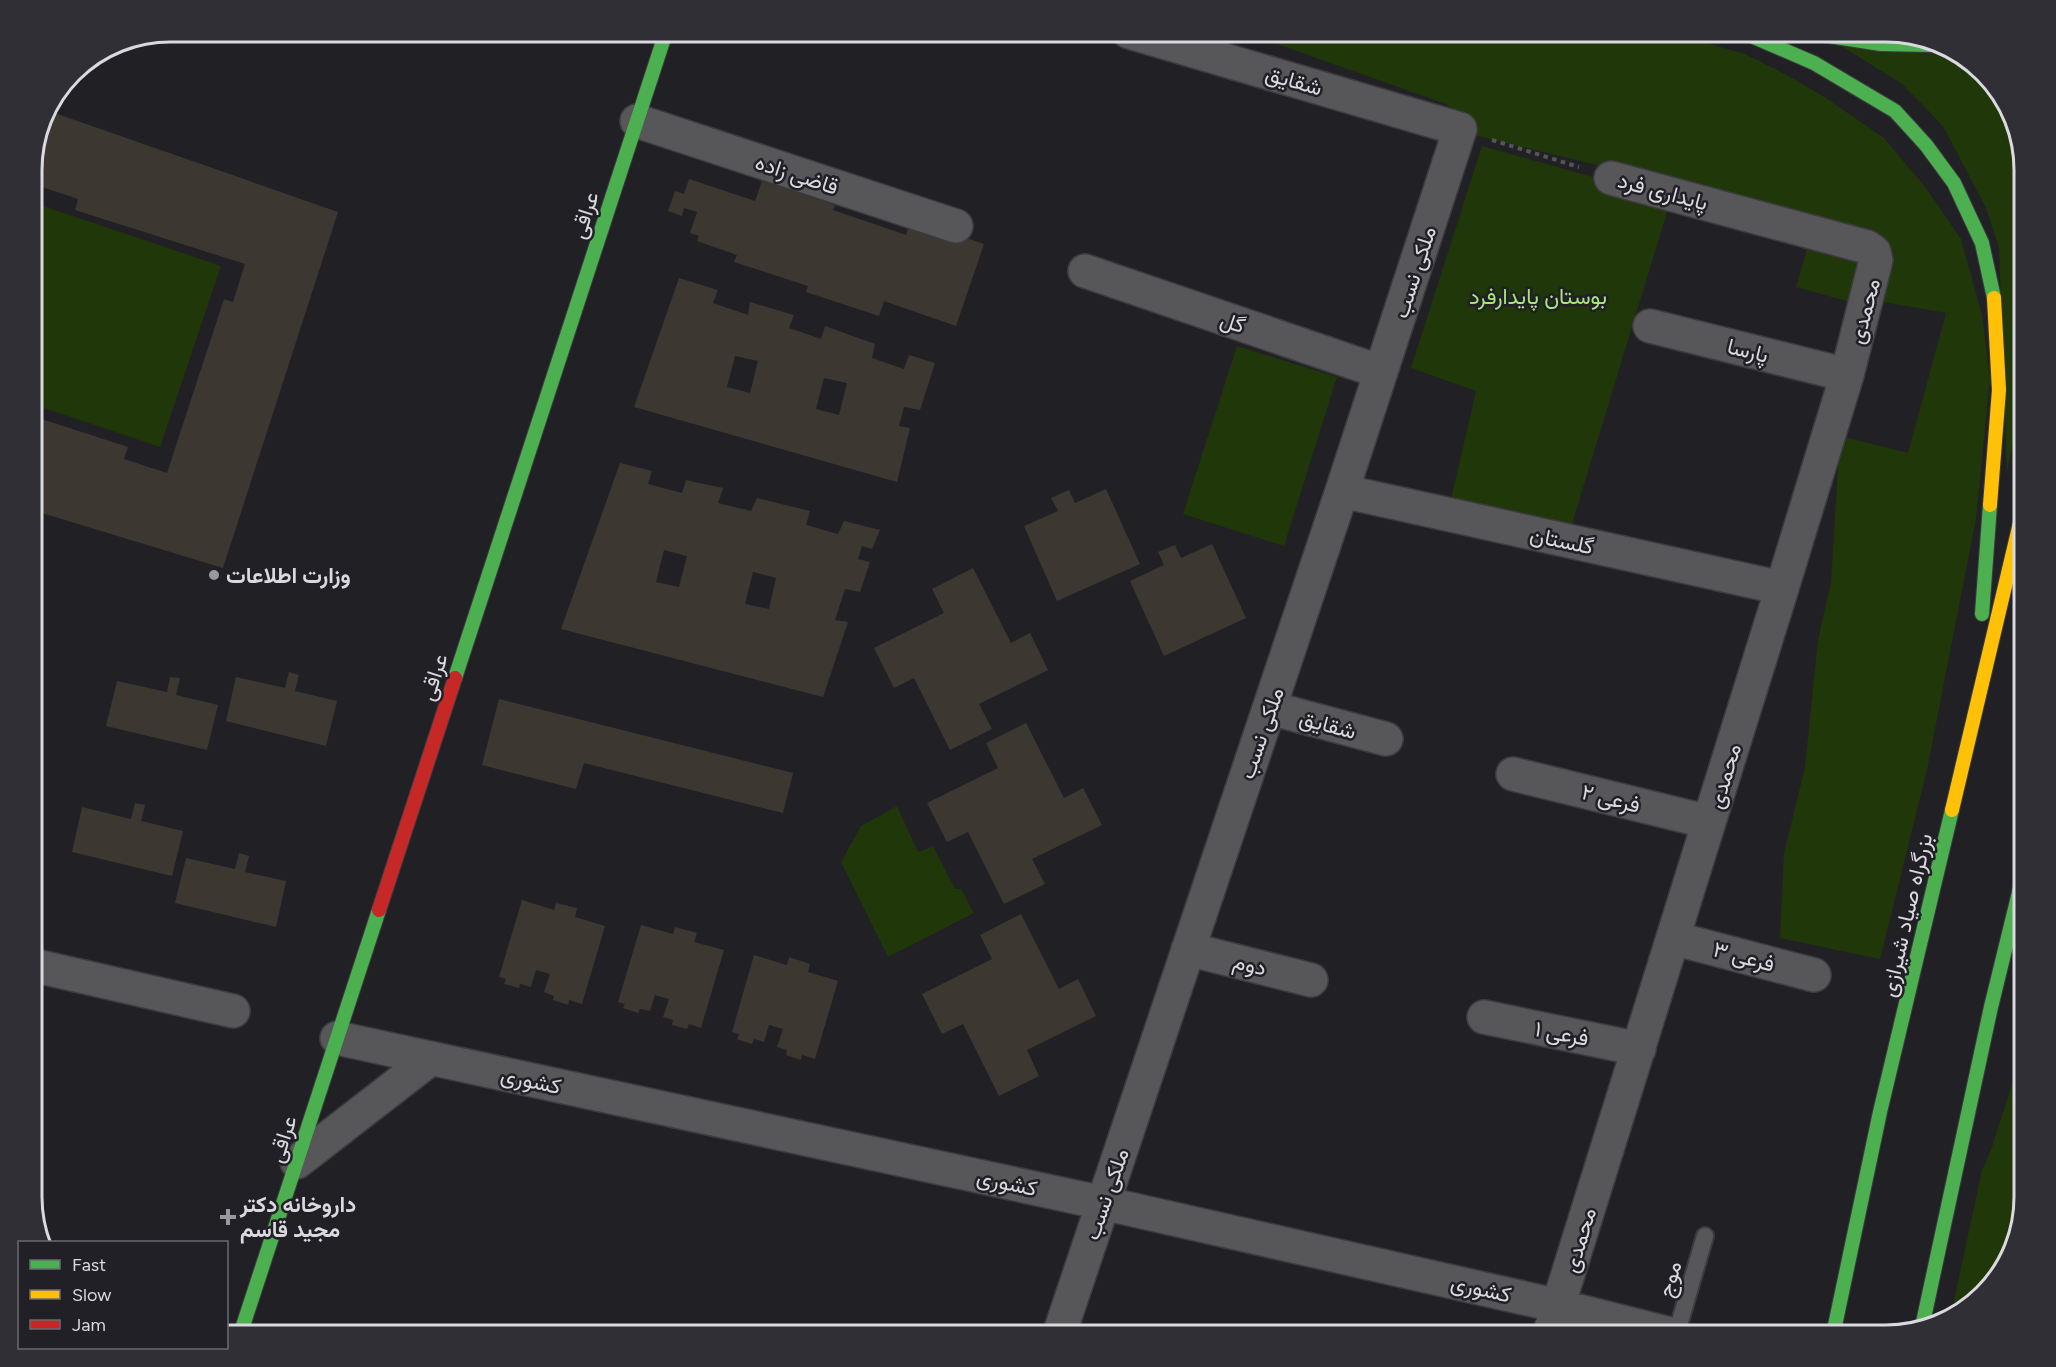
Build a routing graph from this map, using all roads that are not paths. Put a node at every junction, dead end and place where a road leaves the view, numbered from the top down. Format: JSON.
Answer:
{"nodes":[{"id":1,"x":663,"y":42,"type":"edge"},
{"id":2,"x":1163,"y":42,"type":"edge"},
{"id":3,"x":1765,"y":42,"type":"edge"},
{"id":4,"x":1861,"y":42,"type":"edge"},
{"id":5,"x":1916,"y":45,"type":"edge"},
{"id":6,"x":637,"y":121,"type":"junction"},
{"id":7,"x":1460,"y":129,"type":"joint"},
{"id":8,"x":1611,"y":178,"type":"road end"},
{"id":9,"x":957,"y":226,"type":"dead end"},
{"id":10,"x":1867,"y":247,"type":"joint"},
{"id":11,"x":1085,"y":271,"type":"dead end"},
{"id":12,"x":1650,"y":326,"type":"dead end"},
{"id":13,"x":1381,"y":372,"type":"junction"},
{"id":14,"x":1847,"y":375,"type":"junction"},
{"id":15,"x":1342,"y":491,"type":"junction"},
{"id":16,"x":2014,"y":551,"type":"edge"},
{"id":17,"x":1782,"y":588,"type":"junction"},
{"id":18,"x":1270,"y":708,"type":"junction"},
{"id":19,"x":1975,"y":712,"type":"junction"},
{"id":20,"x":1386,"y":739,"type":"dead end"},
{"id":21,"x":1513,"y":774,"type":"dead end"},
{"id":22,"x":1709,"y":822,"type":"junction"},
{"id":23,"x":2014,"y":916,"type":"edge"},
{"id":24,"x":1673,"y":938,"type":"junction"},
{"id":25,"x":2014,"y":948,"type":"edge"},
{"id":26,"x":1188,"y":949,"type":"junction"},
{"id":27,"x":2014,"y":962,"type":"edge"},
{"id":28,"x":42,"y":967,"type":"edge"},
{"id":29,"x":1814,"y":975,"type":"dead end"},
{"id":30,"x":1311,"y":980,"type":"dead end"},
{"id":31,"x":1991,"y":1007,"type":"junction"},
{"id":32,"x":234,"y":1011,"type":"dead end"},
{"id":33,"x":1484,"y":1017,"type":"dead end"},
{"id":34,"x":337,"y":1038,"type":"junction"},
{"id":35,"x":1639,"y":1048,"type":"junction"},
{"id":36,"x":430,"y":1059,"type":"junction"},
{"id":37,"x":297,"y":1162,"type":"junction"},
{"id":38,"x":1103,"y":1203,"type":"junction"},
{"id":39,"x":1705,"y":1236,"type":"dead end"},
{"id":40,"x":1924,"y":1319,"type":"edge"},
{"id":41,"x":1554,"y":1321,"type":"edge"},
{"id":42,"x":243,"y":1325,"type":"edge"},
{"id":43,"x":1062,"y":1325,"type":"edge"},
{"id":44,"x":1589,"y":1325,"type":"edge"},
{"id":45,"x":1678,"y":1325,"type":"edge"},
{"id":46,"x":1835,"y":1325,"type":"edge"}],
"edges":[{"from":1,"to":6,"type":"main road","name":"عراقی"},
{"from":2,"to":7,"type":"street","name":"شقایق"},
{"from":3,"to":19,"type":"main road"},
{"from":4,"to":5,"type":"main road"},
{"from":6,"to":9,"type":"street","name":"قاضی زاده"},
{"from":6,"to":34,"type":"main road","name":"عراقی"},
{"from":7,"to":13,"type":"street","name":"ملکی نسب"},
{"from":8,"to":10,"type":"street","name":"پایداری فرد"},
{"from":10,"to":14,"type":"street","name":"محمدی"},
{"from":11,"to":13,"type":"street","name":"گل"},
{"from":12,"to":14,"type":"street","name":"پارسا"},
{"from":13,"to":15,"type":"street","name":"ملکی نسب"},
{"from":14,"to":17,"type":"street","name":"محمدی"},
{"from":15,"to":17,"type":"street","name":"گلستان"},
{"from":15,"to":18,"type":"street","name":"ملکی نسب"},
{"from":16,"to":19,"type":"main road","name":"بزرگراه صیاد شیرازی"},
{"from":17,"to":22,"type":"street","name":"محمدی"},
{"from":18,"to":20,"type":"street","name":"شقایق"},
{"from":18,"to":26,"type":"street","name":"ملکی نسب"},
{"from":19,"to":46,"type":"main road","name":"بزرگراه صیاد شیرازی"},
{"from":21,"to":22,"type":"street","name":"فرعی ۲"},
{"from":22,"to":24,"type":"street","name":"محمدی"},
{"from":23,"to":31,"type":"main road"},
{"from":24,"to":29,"type":"street","name":"فرعی ۳"},
{"from":24,"to":35,"type":"street","name":"محمدی"},
{"from":25,"to":31,"type":"main road"},
{"from":26,"to":30,"type":"street","name":"دوم"},
{"from":26,"to":38,"type":"street","name":"ملکی نسب"},
{"from":27,"to":31,"type":"main road"},
{"from":28,"to":32,"type":"street"},
{"from":31,"to":40,"type":"main road"},
{"from":33,"to":35,"type":"street","name":"فرعی ۱"},
{"from":34,"to":36,"type":"street","name":"کشوری"},
{"from":34,"to":37,"type":"main road","name":"عراقی"},
{"from":35,"to":41,"type":"street","name":"محمدی"},
{"from":36,"to":37,"type":"street"},
{"from":36,"to":38,"type":"street","name":"کشوری"},
{"from":37,"to":42,"type":"main road","name":"عراقی"},
{"from":38,"to":41,"type":"street","name":"کشوری"},
{"from":38,"to":43,"type":"street","name":"ملکی نسب"},
{"from":39,"to":45,"type":"lane","name":"موج"},
{"from":41,"to":44,"type":"street","name":"کشوری"}]}
